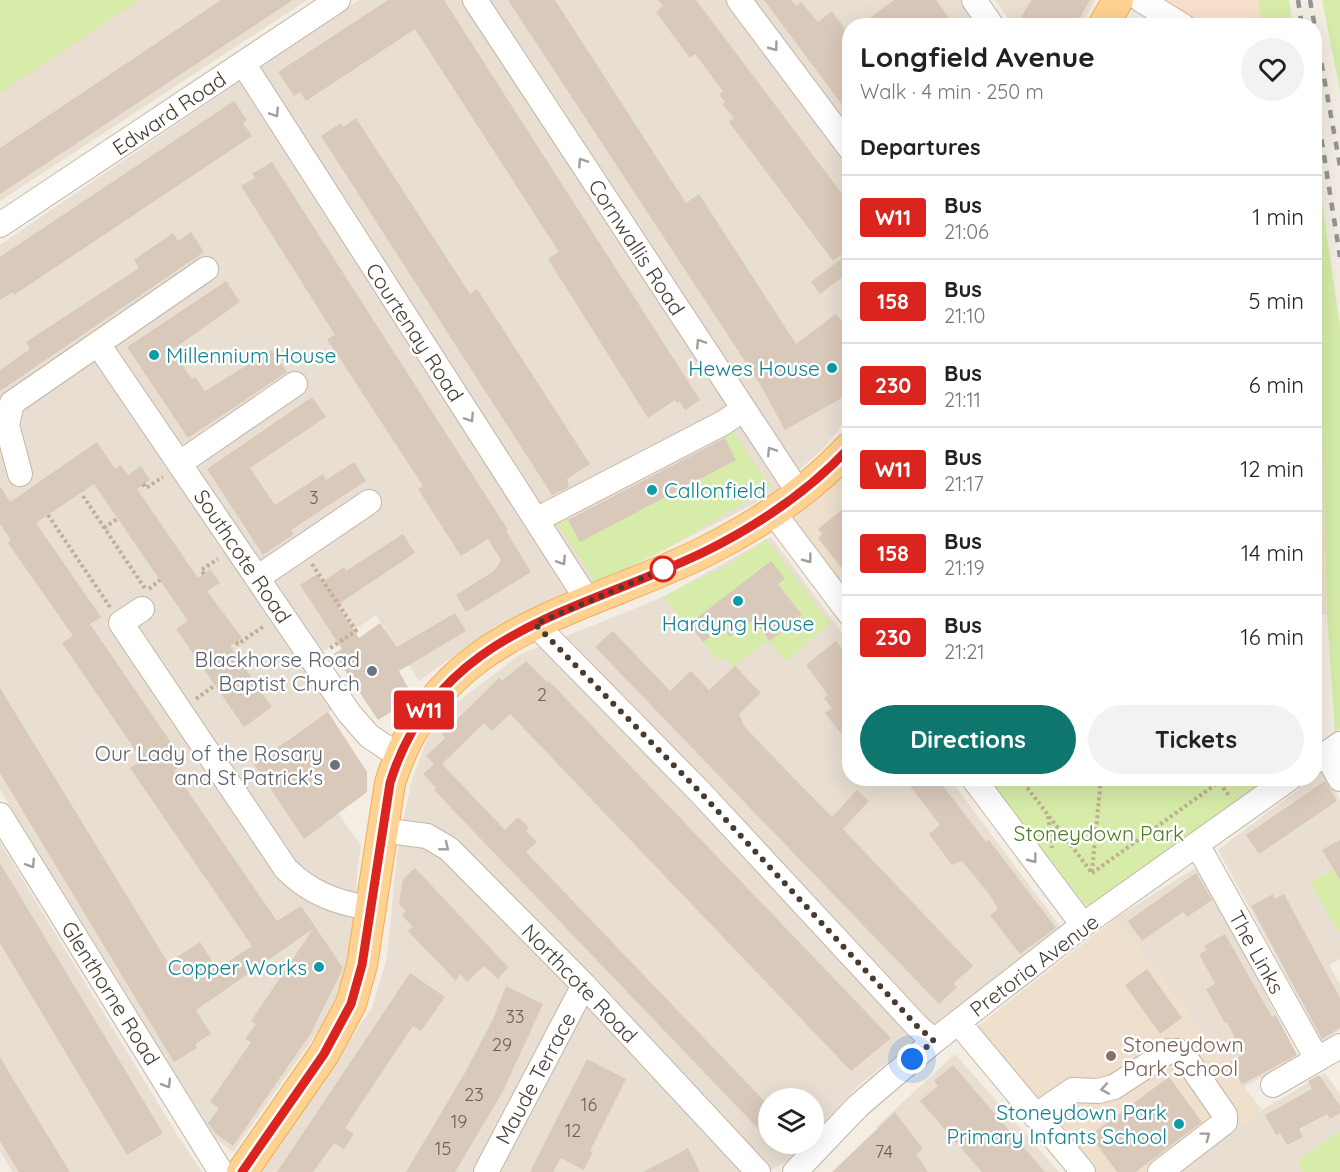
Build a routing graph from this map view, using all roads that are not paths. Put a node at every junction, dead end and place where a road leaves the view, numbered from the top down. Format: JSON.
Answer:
{"nodes":[{"id":1,"x":338,"y":0,"type":"edge"},
{"id":2,"x":475,"y":0,"type":"edge"},
{"id":3,"x":739,"y":0,"type":"edge"},
{"id":4,"x":974,"y":0,"type":"edge"},
{"id":5,"x":1118,"y":0,"type":"edge"},
{"id":6,"x":1141,"y":0,"type":"edge"},
{"id":7,"x":986,"y":18,"type":"edge"},
{"id":8,"x":1108,"y":18,"type":"edge"},
{"id":9,"x":1170,"y":18,"type":"edge"},
{"id":10,"x":243,"y":63,"type":"junction"},
{"id":11,"x":842,"y":138,"type":"edge"},
{"id":12,"x":0,"y":225,"type":"edge"},
{"id":13,"x":206,"y":269,"type":"dead end"},
{"id":14,"x":98,"y":344,"type":"junction"},
{"id":15,"x":295,"y":384,"type":"dead end"},
{"id":16,"x":744,"y":409,"type":"junction"},
{"id":17,"x":842,"y":454,"type":"edge"},
{"id":18,"x":180,"y":463,"type":"junction"},
{"id":19,"x":20,"y":474,"type":"dead end"},
{"id":20,"x":799,"y":493,"type":"junction"},
{"id":21,"x":369,"y":502,"type":"dead end"},
{"id":22,"x":773,"y":513,"type":"junction"},
{"id":23,"x":536,"y":520,"type":"junction"},
{"id":24,"x":257,"y":578,"type":"junction"},
{"id":25,"x":144,"y":600,"type":"road end"},
{"id":26,"x":588,"y":602,"type":"junction"},
{"id":27,"x":842,"y":604,"type":"edge"},
{"id":28,"x":535,"y":624,"type":"junction"},
{"id":29,"x":1327,"y":753,"type":"edge"},
{"id":30,"x":399,"y":756,"type":"junction"},
{"id":31,"x":1340,"y":778,"type":"edge"},
{"id":32,"x":979,"y":786,"type":"edge"},
{"id":33,"x":1273,"y":786,"type":"edge"},
{"id":34,"x":0,"y":815,"type":"edge"},
{"id":35,"x":381,"y":830,"type":"junction"},
{"id":36,"x":1197,"y":846,"type":"junction"},
{"id":37,"x":370,"y":908,"type":"junction"},
{"id":38,"x":1083,"y":925,"type":"junction"},
{"id":39,"x":584,"y":985,"type":"junction"},
{"id":40,"x":958,"y":1022,"type":"junction"},
{"id":41,"x":934,"y":1041,"type":"junction"},
{"id":42,"x":1331,"y":1057,"type":"edge"},
{"id":43,"x":1273,"y":1085,"type":"dead end"},
{"id":44,"x":1035,"y":1116,"type":"junction"},
{"id":45,"x":221,"y":1172,"type":"edge"},
{"id":46,"x":242,"y":1172,"type":"edge"},
{"id":47,"x":486,"y":1172,"type":"edge"},
{"id":48,"x":758,"y":1172,"type":"edge"},
{"id":49,"x":795,"y":1172,"type":"edge"},
{"id":50,"x":1083,"y":1172,"type":"edge"},
{"id":51,"x":1160,"y":1172,"type":"edge"}],
"edges":[{"from":1,"to":10,"type":"street","name":"Edward Road"},
{"from":16,"to":2,"type":"street","name":"Cornwallis Road","one_way":true},
{"from":3,"to":11,"type":"street","one_way":true},
{"from":4,"to":7,"type":"street"},
{"from":5,"to":8,"type":"main road"},
{"from":6,"to":9,"type":"street"},
{"from":10,"to":12,"type":"street","name":"Edward Road"},
{"from":10,"to":23,"type":"street","name":"Courtenay Road","one_way":true},
{"from":13,"to":14,"type":"street"},
{"from":14,"to":18,"type":"street","name":"Southcote Road"},
{"from":14,"to":19,"type":"street"},
{"from":15,"to":18,"type":"street"},
{"from":20,"to":16,"type":"street","name":"Cornwallis Road","one_way":true},
{"from":16,"to":23,"type":"street"},
{"from":17,"to":20,"type":"main road"},
{"from":18,"to":24,"type":"street","name":"Southcote Road"},
{"from":20,"to":22,"type":"main road"},
{"from":21,"to":24,"type":"street"},
{"from":22,"to":26,"type":"main road"},
{"from":22,"to":27,"type":"street","one_way":true},
{"from":23,"to":26,"type":"street","name":"Courtenay Road","one_way":true},
{"from":24,"to":30,"type":"street","name":"Southcote Road"},
{"from":25,"to":37,"type":"street"},
{"from":26,"to":28,"type":"main road"},
{"from":28,"to":30,"type":"main road"},
{"from":28,"to":41,"type":"street"},
{"from":29,"to":31,"type":"street"},
{"from":30,"to":35,"type":"main road"},
{"from":32,"to":38,"type":"street","one_way":true},
{"from":33,"to":36,"type":"street","name":"Pretoria Avenue"},
{"from":34,"to":45,"type":"street","name":"Glenthorne Road","one_way":true},
{"from":35,"to":37,"type":"main road"},
{"from":35,"to":39,"type":"street","name":"Northcote Road","one_way":true},
{"from":36,"to":38,"type":"street","name":"Pretoria Avenue"},
{"from":36,"to":42,"type":"street","name":"The Links"},
{"from":37,"to":46,"type":"main road"},
{"from":38,"to":40,"type":"street","name":"Pretoria Avenue"},
{"from":39,"to":47,"type":"street","name":"Maude Terrace"},
{"from":39,"to":48,"type":"street","name":"Northcote Road"},
{"from":40,"to":41,"type":"street","name":"Pretoria Avenue"},
{"from":40,"to":44,"type":"street"},
{"from":41,"to":49,"type":"street","name":"Pretoria Avenue"},
{"from":42,"to":43,"type":"street"},
{"from":44,"to":50,"type":"street"},
{"from":51,"to":44,"type":"street","one_way":true}]}
